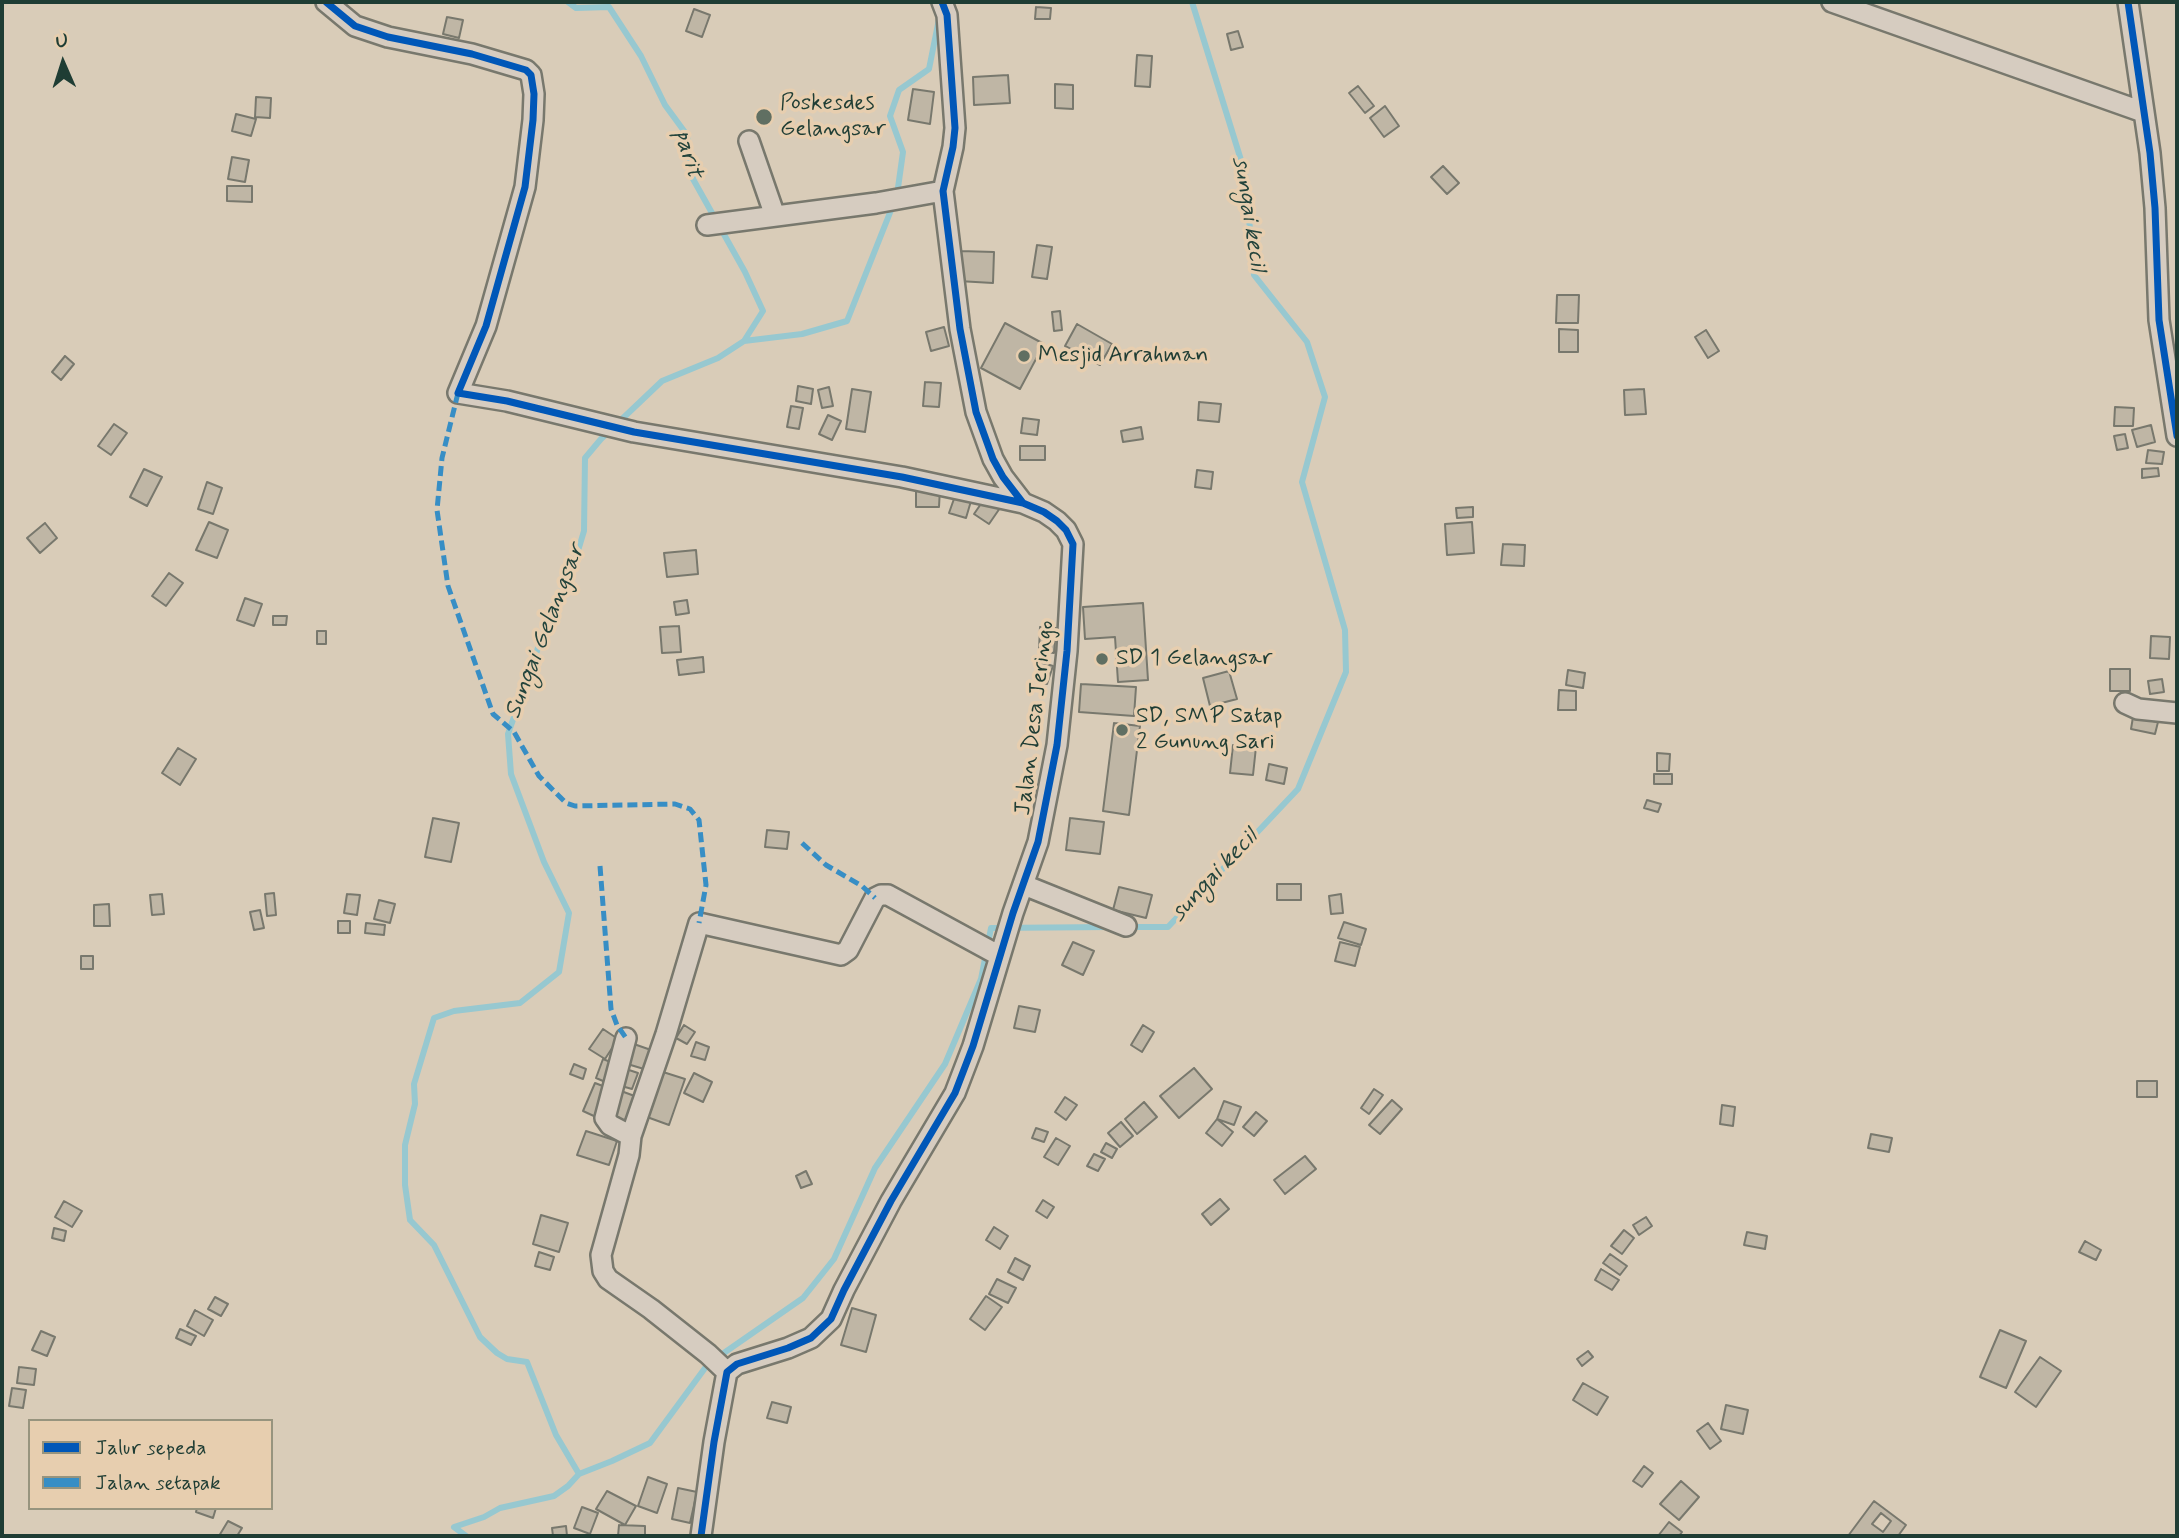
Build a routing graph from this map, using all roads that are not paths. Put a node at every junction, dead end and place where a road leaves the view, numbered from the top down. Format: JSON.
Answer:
{"nodes":[{"id":1,"x":326,"y":2,"type":"edge"},
{"id":2,"x":1832,"y":2,"type":"edge"},
{"id":3,"x":2128,"y":2,"type":"edge"},
{"id":4,"x":944,"y":8,"type":"edge"},
{"id":5,"x":2143,"y":112,"type":"junction"},
{"id":6,"x":749,"y":141,"type":"dead end"},
{"id":7,"x":943,"y":191,"type":"junction"},
{"id":8,"x":775,"y":216,"type":"junction"},
{"id":9,"x":707,"y":225,"type":"dead end"},
{"id":10,"x":2177,"y":436,"type":"edge"},
{"id":11,"x":1023,"y":503,"type":"junction"},
{"id":12,"x":2125,"y":702,"type":"dead end"},
{"id":13,"x":2177,"y":713,"type":"edge"},
{"id":14,"x":1024,"y":885,"type":"junction"},
{"id":15,"x":1126,"y":926,"type":"dead end"},
{"id":16,"x":993,"y":950,"type":"junction"},
{"id":17,"x":626,"y":1038,"type":"dead end"},
{"id":18,"x":631,"y":1136,"type":"junction"},
{"id":19,"x":727,"y":1372,"type":"junction"},
{"id":20,"x":701,"y":1536,"type":"edge"}],
"edges":[{"from":1,"to":11,"type":"street"},
{"from":2,"to":5,"type":"street"},
{"from":3,"to":5,"type":"street"},
{"from":4,"to":7,"type":"street","name":"Jalan Desa Jeringo"},
{"from":5,"to":10,"type":"street"},
{"from":6,"to":8,"type":"street"},
{"from":7,"to":8,"type":"street"},
{"from":7,"to":11,"type":"street","name":"Jalan Desa Jeringo"},
{"from":8,"to":9,"type":"street"},
{"from":11,"to":14,"type":"street","name":"Jalan Desa Jeringo"},
{"from":12,"to":13,"type":"street"},
{"from":14,"to":15,"type":"street"},
{"from":14,"to":16,"type":"street","name":"Jalan Desa Jeringo"},
{"from":16,"to":18,"type":"street"},
{"from":16,"to":19,"type":"street","name":"Jalan Desa Jeringo"},
{"from":17,"to":18,"type":"street"},
{"from":18,"to":19,"type":"street"},
{"from":19,"to":20,"type":"street"}]}
